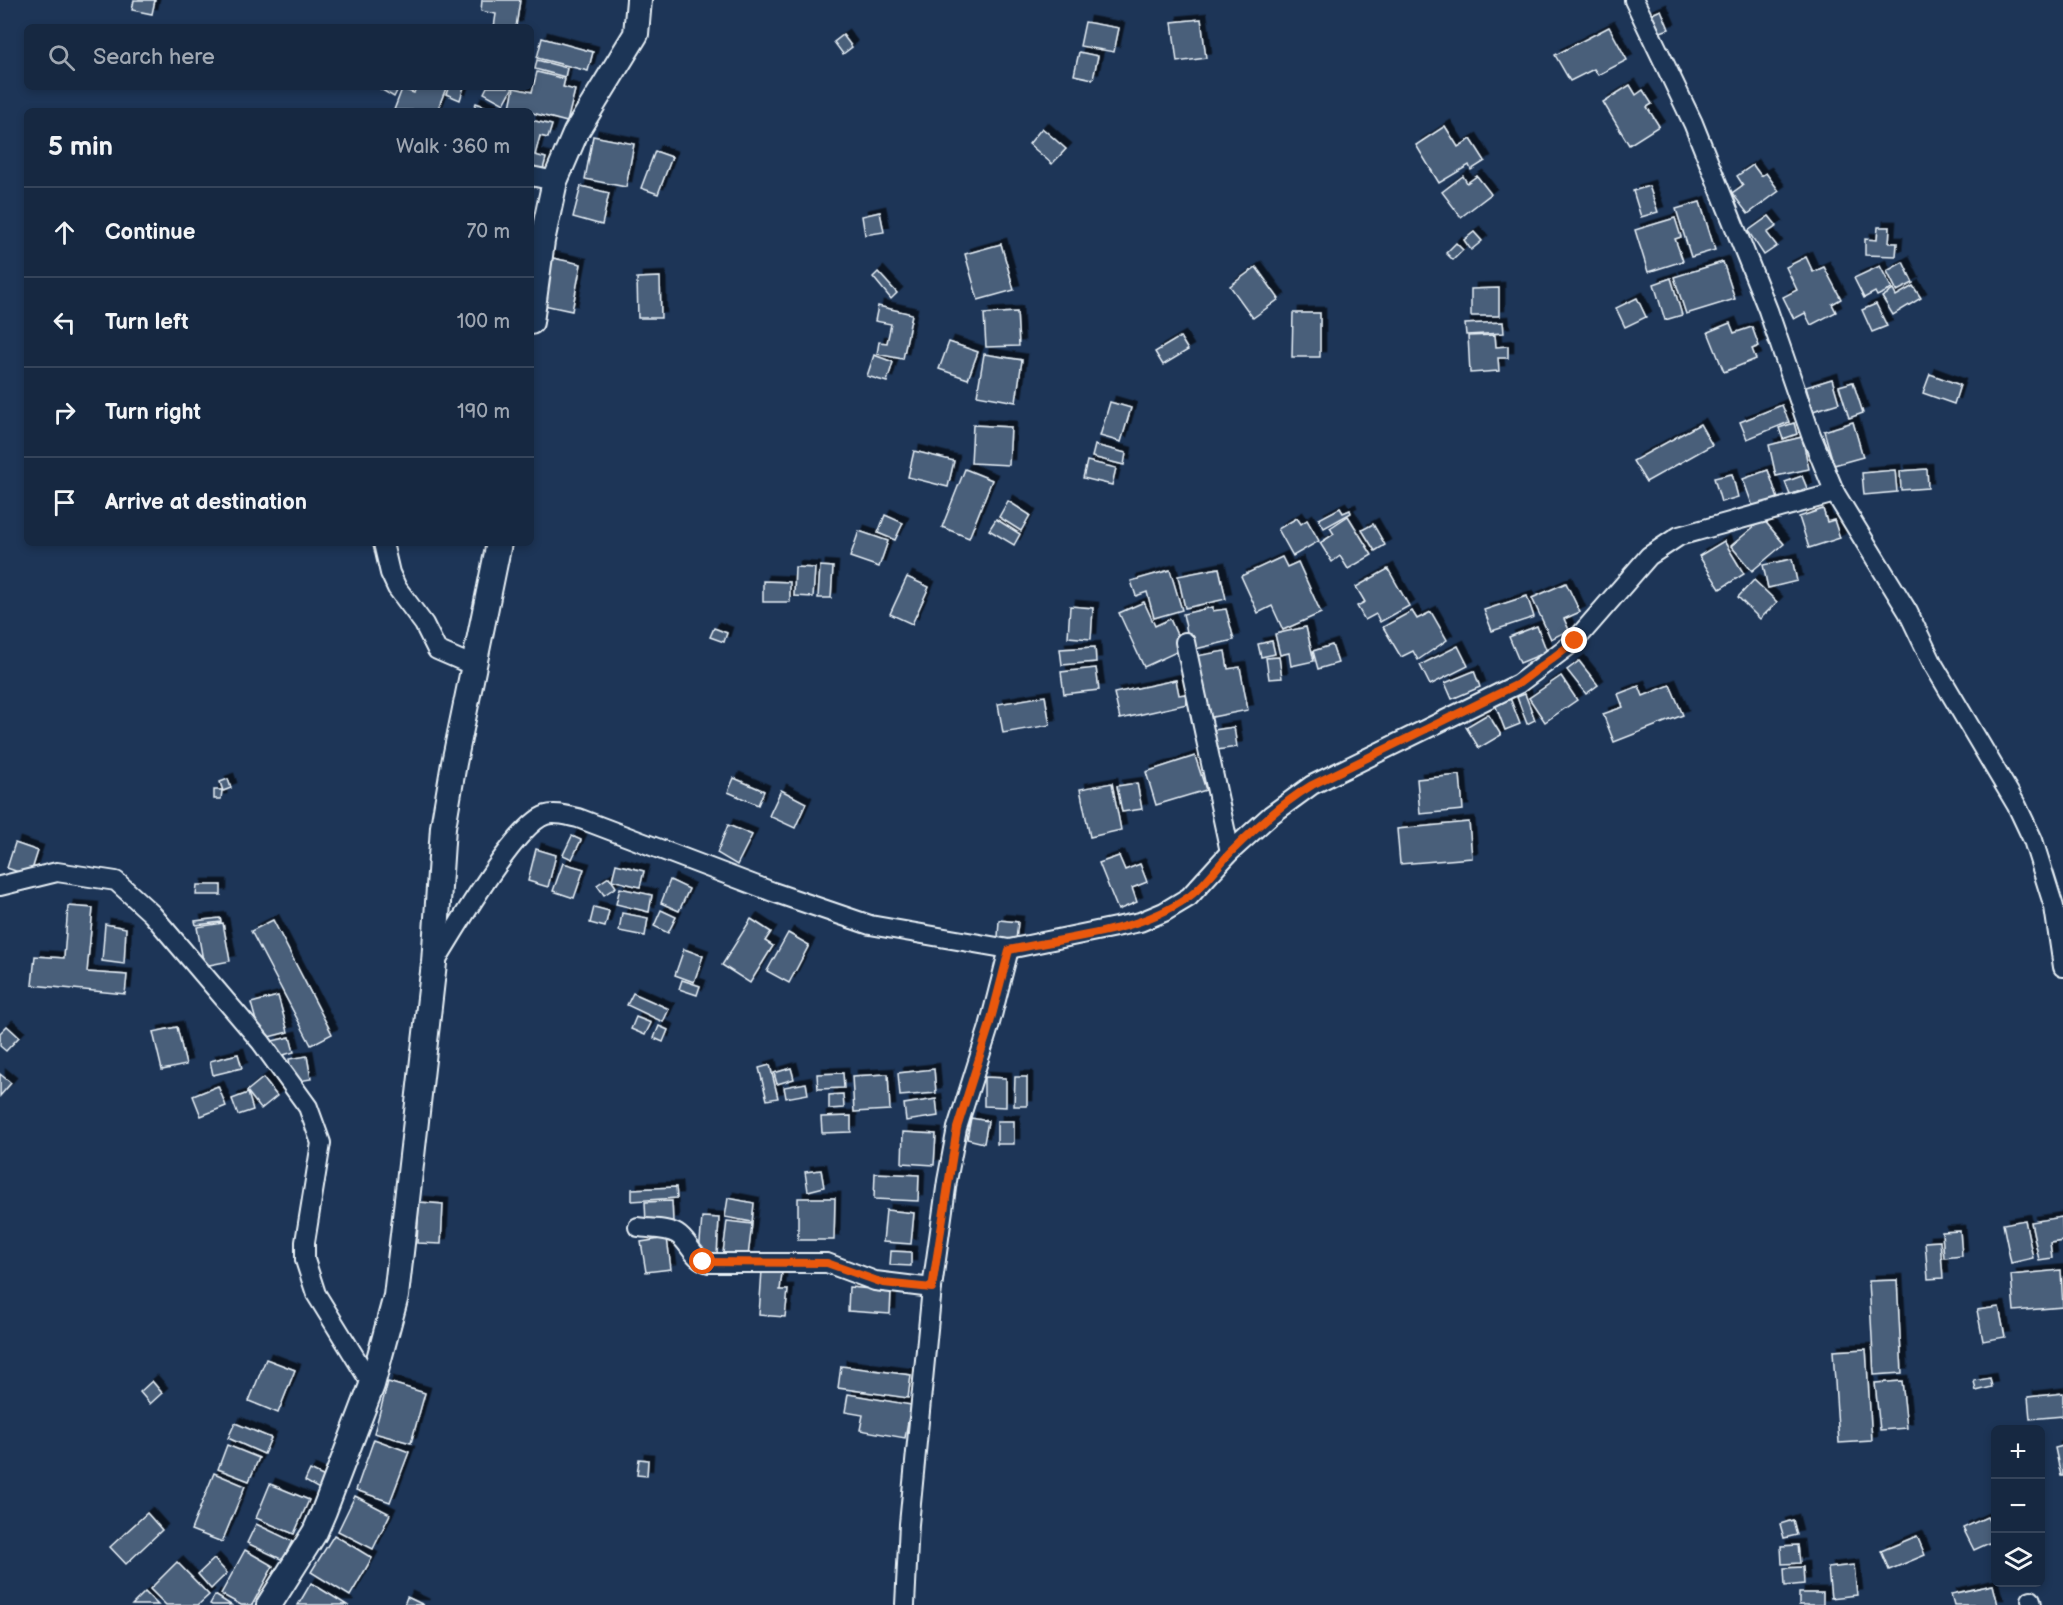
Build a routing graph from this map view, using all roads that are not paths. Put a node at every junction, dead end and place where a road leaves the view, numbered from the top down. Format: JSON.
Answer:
{"nodes":[{"id":1,"x":639,"y":0,"type":"edge"},
{"id":2,"x":1634,"y":0,"type":"edge"},
{"id":3,"x":534,"y":177,"type":"edge"},
{"id":4,"x":555,"y":181,"type":"junction"},
{"id":5,"x":534,"y":300,"type":"edge"},
{"id":6,"x":1835,"y":494,"type":"junction"},
{"id":7,"x":384,"y":546,"type":"edge"},
{"id":8,"x":499,"y":546,"type":"edge"},
{"id":9,"x":1185,"y":642,"type":"dead end"},
{"id":10,"x":474,"y":666,"type":"junction"},
{"id":11,"x":1230,"y":852,"type":"junction"},
{"id":12,"x":0,"y":886,"type":"edge"},
{"id":13,"x":1009,"y":950,"type":"junction"},
{"id":14,"x":434,"y":963,"type":"junction"},
{"id":15,"x":2063,"y":967,"type":"edge"},
{"id":16,"x":638,"y":1227,"type":"dead end"},
{"id":17,"x":932,"y":1288,"type":"junction"},
{"id":18,"x":372,"y":1385,"type":"junction"},
{"id":19,"x":269,"y":1605,"type":"edge"},
{"id":20,"x":905,"y":1605,"type":"edge"}],
"edges":[{"from":1,"to":4,"type":"street"},
{"from":2,"to":6,"type":"street"},
{"from":3,"to":4,"type":"street"},
{"from":4,"to":5,"type":"street"},
{"from":6,"to":11,"type":"street"},
{"from":6,"to":15,"type":"street"},
{"from":7,"to":10,"type":"street"},
{"from":8,"to":10,"type":"street"},
{"from":9,"to":11,"type":"street"},
{"from":10,"to":14,"type":"street"},
{"from":11,"to":13,"type":"street"},
{"from":12,"to":18,"type":"street"},
{"from":13,"to":14,"type":"street"},
{"from":13,"to":17,"type":"street"},
{"from":14,"to":18,"type":"street"},
{"from":16,"to":17,"type":"street"},
{"from":17,"to":20,"type":"street"},
{"from":18,"to":19,"type":"street"}]}
